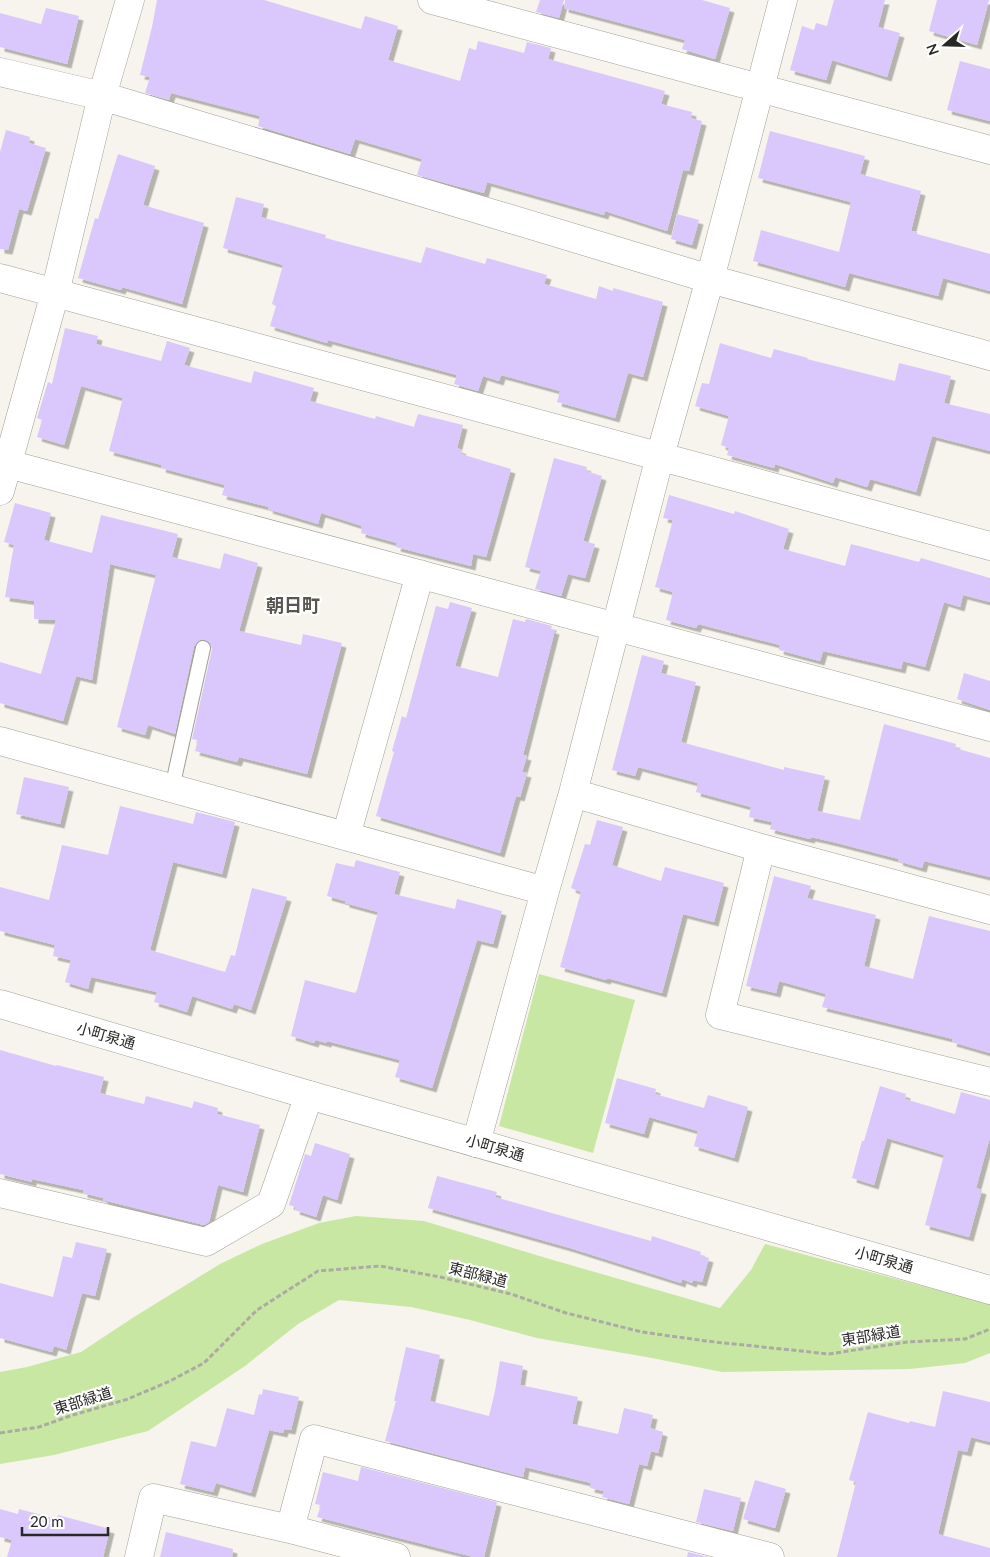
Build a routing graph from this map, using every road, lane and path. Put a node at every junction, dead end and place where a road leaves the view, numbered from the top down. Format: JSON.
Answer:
{"nodes":[{"id":1,"x":130,"y":0,"type":"edge"},
{"id":2,"x":432,"y":0,"type":"edge"},
{"id":3,"x":783,"y":0,"type":"edge"},
{"id":4,"x":0,"y":72,"type":"edge"},
{"id":5,"x":759,"y":87,"type":"junction"},
{"id":6,"x":102,"y":96,"type":"junction"},
{"id":7,"x":990,"y":150,"type":"edge"},
{"id":8,"x":0,"y":278,"type":"edge"},
{"id":9,"x":710,"y":279,"type":"junction"},
{"id":10,"x":55,"y":293,"type":"junction"},
{"id":11,"x":990,"y":356,"type":"edge"},
{"id":12,"x":660,"y":456,"type":"junction"},
{"id":13,"x":4,"y":463,"type":"edge"},
{"id":14,"x":0,"y":491,"type":"edge"},
{"id":15,"x":990,"y":546,"type":"edge"},
{"id":16,"x":420,"y":574,"type":"junction"},
{"id":17,"x":616,"y":627,"type":"junction"},
{"id":18,"x":203,"y":648,"type":"dead end"},
{"id":19,"x":990,"y":727,"type":"edge"},
{"id":20,"x":0,"y":740,"type":"edge"},
{"id":21,"x":172,"y":788,"type":"junction"},
{"id":22,"x":573,"y":793,"type":"junction"},
{"id":23,"x":346,"y":836,"type":"junction"},
{"id":24,"x":761,"y":848,"type":"junction"},
{"id":25,"x":545,"y":890,"type":"junction"},
{"id":26,"x":990,"y":910,"type":"edge"},
{"id":27,"x":0,"y":1004,"type":"edge"},
{"id":28,"x":990,"y":1082,"type":"edge"},
{"id":29,"x":309,"y":1095,"type":"junction"},
{"id":30,"x":476,"y":1143,"type":"junction"},
{"id":31,"x":0,"y":1193,"type":"edge"},
{"id":32,"x":990,"y":1290,"type":"edge"},
{"id":33,"x":990,"y":1329,"type":"edge"},
{"id":34,"x":0,"y":1434,"type":"edge"},
{"id":35,"x":290,"y":1529,"type":"junction"},
{"id":36,"x":139,"y":1557,"type":"edge"},
{"id":37,"x":396,"y":1557,"type":"edge"},
{"id":38,"x":770,"y":1557,"type":"edge"}],
"edges":[{"from":1,"to":6,"type":"street"},
{"from":2,"to":5,"type":"street"},
{"from":3,"to":5,"type":"street"},
{"from":4,"to":6,"type":"street"},
{"from":5,"to":7,"type":"street"},
{"from":5,"to":9,"type":"street"},
{"from":6,"to":9,"type":"street"},
{"from":6,"to":10,"type":"street"},
{"from":8,"to":10,"type":"street"},
{"from":9,"to":11,"type":"street"},
{"from":9,"to":12,"type":"street"},
{"from":10,"to":12,"type":"street"},
{"from":10,"to":13,"type":"street"},
{"from":12,"to":15,"type":"street"},
{"from":12,"to":17,"type":"street"},
{"from":13,"to":14,"type":"street"},
{"from":13,"to":16,"type":"street"},
{"from":16,"to":17,"type":"street"},
{"from":16,"to":23,"type":"street"},
{"from":17,"to":19,"type":"street"},
{"from":17,"to":22,"type":"street"},
{"from":18,"to":21,"type":"lane"},
{"from":20,"to":21,"type":"street"},
{"from":21,"to":23,"type":"street"},
{"from":22,"to":24,"type":"street"},
{"from":22,"to":25,"type":"street"},
{"from":23,"to":25,"type":"street"},
{"from":24,"to":26,"type":"street"},
{"from":24,"to":28,"type":"street"},
{"from":25,"to":30,"type":"street"},
{"from":27,"to":29,"type":"street","name":"小町泉通"},
{"from":29,"to":30,"type":"street","name":"小町泉通"},
{"from":29,"to":31,"type":"street"},
{"from":30,"to":32,"type":"street","name":"小町泉通"},
{"from":33,"to":34,"type":"path","name":"東部緑道"},
{"from":35,"to":36,"type":"street"},
{"from":35,"to":37,"type":"street"},
{"from":35,"to":38,"type":"street"}]}
